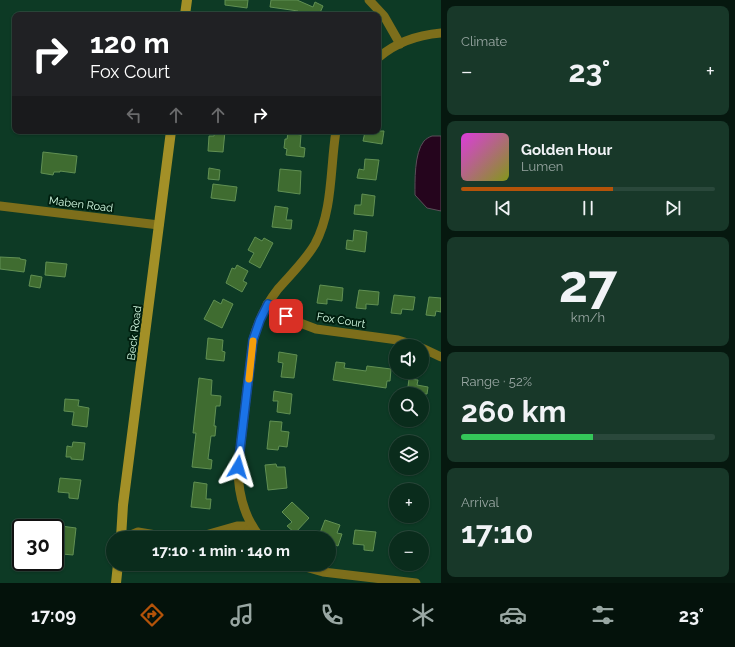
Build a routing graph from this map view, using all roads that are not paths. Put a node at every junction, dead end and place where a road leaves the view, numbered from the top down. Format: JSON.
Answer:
{"nodes":[{"id":1,"x":187,"y":0,"type":"edge"},
{"id":2,"x":369,"y":0,"type":"edge"},
{"id":3,"x":185,"y":12,"type":"edge"},
{"id":4,"x":380,"y":12,"type":"edge"},
{"id":5,"x":381,"y":13,"type":"edge"},
{"id":6,"x":441,"y":33,"type":"edge"},
{"id":7,"x":400,"y":44,"type":"junction"},
{"id":8,"x":381,"y":56,"type":"edge"},
{"id":9,"x":171,"y":134,"type":"edge"},
{"id":10,"x":336,"y":134,"type":"edge"},
{"id":11,"x":0,"y":206,"type":"edge"},
{"id":12,"x":159,"y":225,"type":"junction"},
{"id":13,"x":268,"y":304,"type":"junction"},
{"id":14,"x":391,"y":339,"type":"edge"},
{"id":15,"x":429,"y":352,"type":"edge"},
{"id":16,"x":441,"y":358,"type":"edge"},
{"id":17,"x":252,"y":526,"type":"junction"},
{"id":18,"x":121,"y":531,"type":"edge"},
{"id":19,"x":220,"y":531,"type":"edge"},
{"id":20,"x":248,"y":531,"type":"edge"},
{"id":21,"x":256,"y":531,"type":"edge"},
{"id":22,"x":117,"y":571,"type":"edge"},
{"id":23,"x":320,"y":571,"type":"edge"},
{"id":24,"x":116,"y":583,"type":"edge"},
{"id":25,"x":416,"y":583,"type":"edge"}],
"edges":[{"from":1,"to":3,"type":"main road"},
{"from":2,"to":4,"type":"street"},
{"from":5,"to":7,"type":"street"},
{"from":6,"to":7,"type":"street"},
{"from":7,"to":8,"type":"street"},
{"from":9,"to":12,"type":"main road","name":"Beck Road"},
{"from":10,"to":13,"type":"street"},
{"from":11,"to":12,"type":"street","name":"Maben Road"},
{"from":12,"to":18,"type":"main road","name":"Beck Road"},
{"from":13,"to":14,"type":"street","name":"Fox Court"},
{"from":13,"to":17,"type":"street"},
{"from":15,"to":16,"type":"street"},
{"from":17,"to":19,"type":"street"},
{"from":17,"to":20,"type":"street"},
{"from":17,"to":21,"type":"street"},
{"from":22,"to":24,"type":"main road"},
{"from":23,"to":25,"type":"street"}]}
